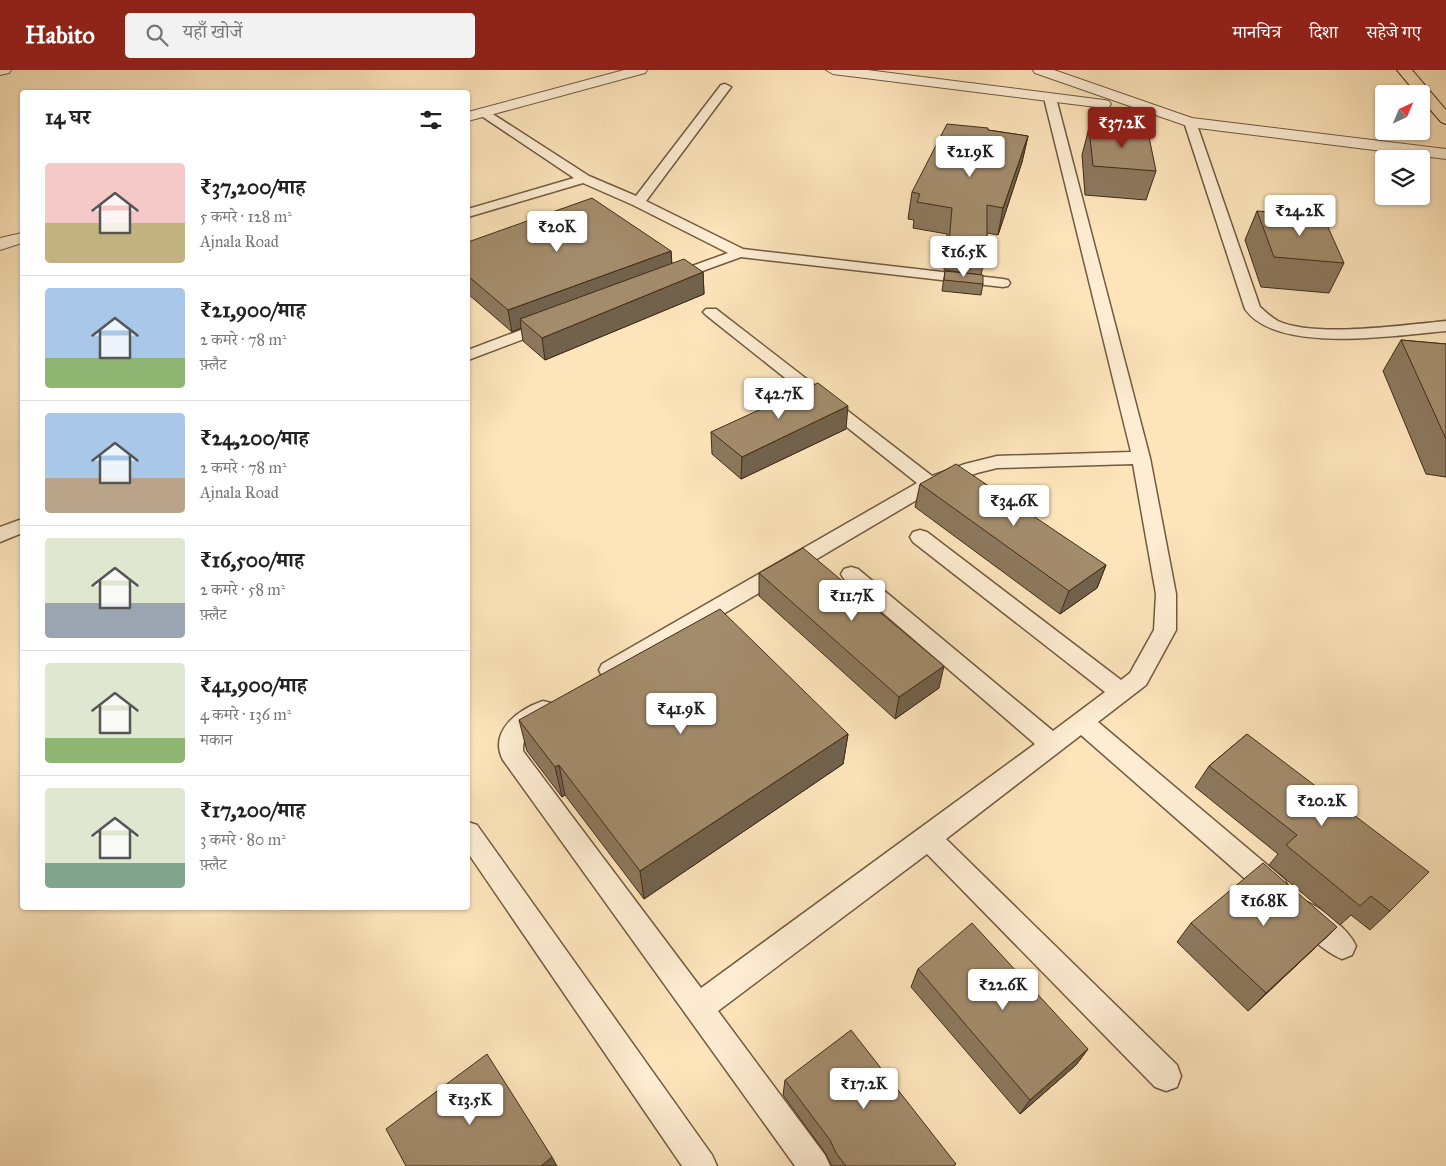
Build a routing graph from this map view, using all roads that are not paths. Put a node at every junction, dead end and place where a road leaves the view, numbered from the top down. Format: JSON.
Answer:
{"nodes":[{"id":1,"x":4,"y":70,"type":"edge"},
{"id":2,"x":640,"y":70,"type":"edge"},
{"id":3,"x":833,"y":70,"type":"edge"},
{"id":4,"x":1040,"y":70,"type":"edge"},
{"id":5,"x":1404,"y":70,"type":"edge"},
{"id":6,"x":0,"y":71,"type":"edge"},
{"id":7,"x":725,"y":86,"type":"dead end"},
{"id":8,"x":1050,"y":98,"type":"junction"},
{"id":9,"x":1153,"y":109,"type":"junction"},
{"id":10,"x":484,"y":113,"type":"junction"},
{"id":11,"x":470,"y":116,"type":"edge"},
{"id":12,"x":1446,"y":119,"type":"edge"},
{"id":13,"x":1190,"y":122,"type":"junction"},
{"id":14,"x":1446,"y":154,"type":"edge"},
{"id":15,"x":584,"y":179,"type":"junction"},
{"id":16,"x":638,"y":202,"type":"junction"},
{"id":17,"x":470,"y":213,"type":"edge"},
{"id":18,"x":20,"y":239,"type":"edge"},
{"id":19,"x":0,"y":244,"type":"edge"},
{"id":20,"x":740,"y":253,"type":"junction"},
{"id":21,"x":658,"y":283,"type":"edge"},
{"id":22,"x":1002,"y":283,"type":"dead end"},
{"id":23,"x":712,"y":312,"type":"dead end"},
{"id":24,"x":567,"y":318,"type":"edge"},
{"id":25,"x":1446,"y":326,"type":"edge"},
{"id":26,"x":470,"y":354,"type":"edge"},
{"id":27,"x":1141,"y":458,"type":"junction"},
{"id":28,"x":930,"y":484,"type":"junction"},
{"id":29,"x":20,"y":527,"type":"edge"},
{"id":30,"x":0,"y":535,"type":"edge"},
{"id":31,"x":920,"y":537,"type":"dead end"},
{"id":32,"x":851,"y":574,"type":"dead end"},
{"id":33,"x":589,"y":683,"type":"edge"},
{"id":34,"x":1121,"y":692,"type":"junction"},
{"id":35,"x":564,"y":698,"type":"edge"},
{"id":36,"x":1081,"y":722,"type":"junction"},
{"id":37,"x":1052,"y":744,"type":"junction"},
{"id":38,"x":470,"y":835,"type":"edge"},
{"id":39,"x":928,"y":838,"type":"junction"},
{"id":40,"x":1342,"y":946,"type":"dead end"},
{"id":41,"x":698,"y":1008,"type":"junction"},
{"id":42,"x":1166,"y":1076,"type":"dead end"},
{"id":43,"x":701,"y":1166,"type":"edge"},
{"id":44,"x":814,"y":1166,"type":"edge"}],
"edges":[{"from":1,"to":6,"type":"street"},
{"from":2,"to":10,"type":"street"},
{"from":3,"to":8,"type":"street"},
{"from":4,"to":9,"type":"street"},
{"from":5,"to":12,"type":"highway"},
{"from":7,"to":16,"type":"lane"},
{"from":8,"to":9,"type":"street"},
{"from":8,"to":27,"type":"lane"},
{"from":9,"to":13,"type":"street"},
{"from":10,"to":11,"type":"street"},
{"from":10,"to":15,"type":"lane"},
{"from":13,"to":14,"type":"street"},
{"from":13,"to":25,"type":"lane"},
{"from":15,"to":16,"type":"lane"},
{"from":15,"to":17,"type":"lane"},
{"from":16,"to":20,"type":"lane"},
{"from":18,"to":19,"type":"street"},
{"from":20,"to":21,"type":"lane"},
{"from":20,"to":22,"type":"lane"},
{"from":23,"to":28,"type":"lane"},
{"from":24,"to":26,"type":"lane"},
{"from":27,"to":28,"type":"lane"},
{"from":27,"to":34,"type":"lane"},
{"from":28,"to":33,"type":"lane"},
{"from":29,"to":30,"type":"lane"},
{"from":31,"to":34,"type":"lane"},
{"from":32,"to":37,"type":"lane"},
{"from":34,"to":36,"type":"lane"},
{"from":35,"to":41,"type":"lane"},
{"from":36,"to":37,"type":"lane"},
{"from":36,"to":40,"type":"lane"},
{"from":37,"to":39,"type":"lane"},
{"from":38,"to":43,"type":"lane"},
{"from":39,"to":41,"type":"lane"},
{"from":39,"to":42,"type":"lane"},
{"from":41,"to":44,"type":"lane"}]}
